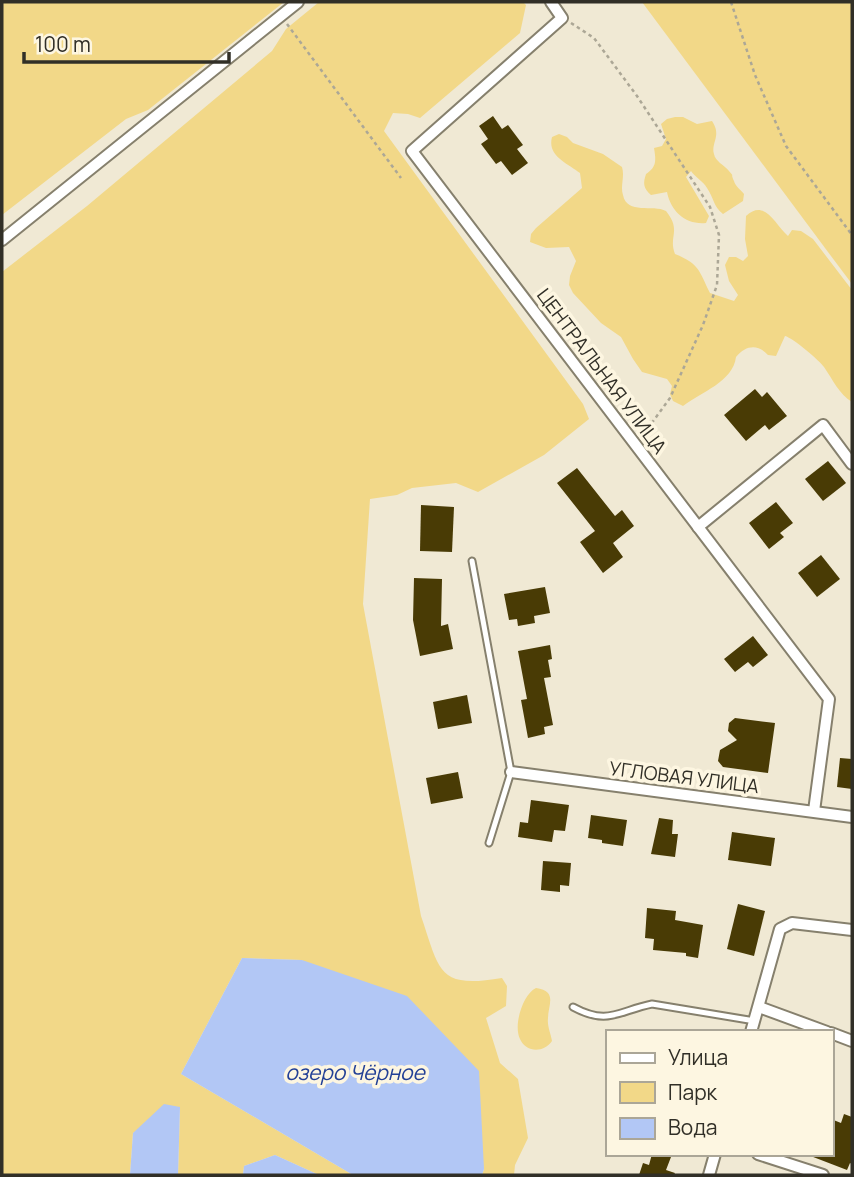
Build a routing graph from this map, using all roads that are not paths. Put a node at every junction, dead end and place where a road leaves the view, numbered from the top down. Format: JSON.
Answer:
{"nodes":[{"id":1,"x":298,"y":2,"type":"edge"},
{"id":2,"x":551,"y":2,"type":"edge"},
{"id":3,"x":2,"y":240,"type":"edge"},
{"id":4,"x":852,"y":464,"type":"edge"},
{"id":5,"x":698,"y":527,"type":"junction"},
{"id":6,"x":472,"y":561,"type":"dead end"},
{"id":7,"x":511,"y":772,"type":"junction"},
{"id":8,"x":814,"y":811,"type":"junction"},
{"id":9,"x":852,"y":817,"type":"edge"},
{"id":10,"x":489,"y":843,"type":"dead end"},
{"id":11,"x":852,"y":930,"type":"edge"},
{"id":12,"x":573,"y":1007,"type":"dead end"},
{"id":13,"x":759,"y":1007,"type":"junction"},
{"id":14,"x":753,"y":1026,"type":"edge"},
{"id":15,"x":821,"y":1030,"type":"edge"},
{"id":16,"x":833,"y":1034,"type":"edge"},
{"id":17,"x":852,"y":1041,"type":"edge"},
{"id":18,"x":714,"y":1156,"type":"edge"},
{"id":19,"x":764,"y":1156,"type":"edge"},
{"id":20,"x":709,"y":1175,"type":"edge"},
{"id":21,"x":823,"y":1175,"type":"edge"}],
"edges":[{"from":1,"to":3,"type":"street"},
{"from":2,"to":5,"type":"street","name":"ЦЕНТРАЛЬНАЯ УЛИЦА"},
{"from":4,"to":5,"type":"street"},
{"from":5,"to":8,"type":"street","name":"ЦЕНТРАЛЬНАЯ УЛИЦА"},
{"from":6,"to":7,"type":"lane"},
{"from":7,"to":8,"type":"street","name":"УГЛОВАЯ УЛИЦА"},
{"from":7,"to":10,"type":"lane"},
{"from":8,"to":9,"type":"street","name":"УГЛОВАЯ УЛИЦА"},
{"from":11,"to":13,"type":"street"},
{"from":12,"to":14,"type":"lane"},
{"from":13,"to":14,"type":"street"},
{"from":13,"to":15,"type":"street"},
{"from":16,"to":17,"type":"street"},
{"from":18,"to":20,"type":"street"},
{"from":19,"to":21,"type":"street"}]}
